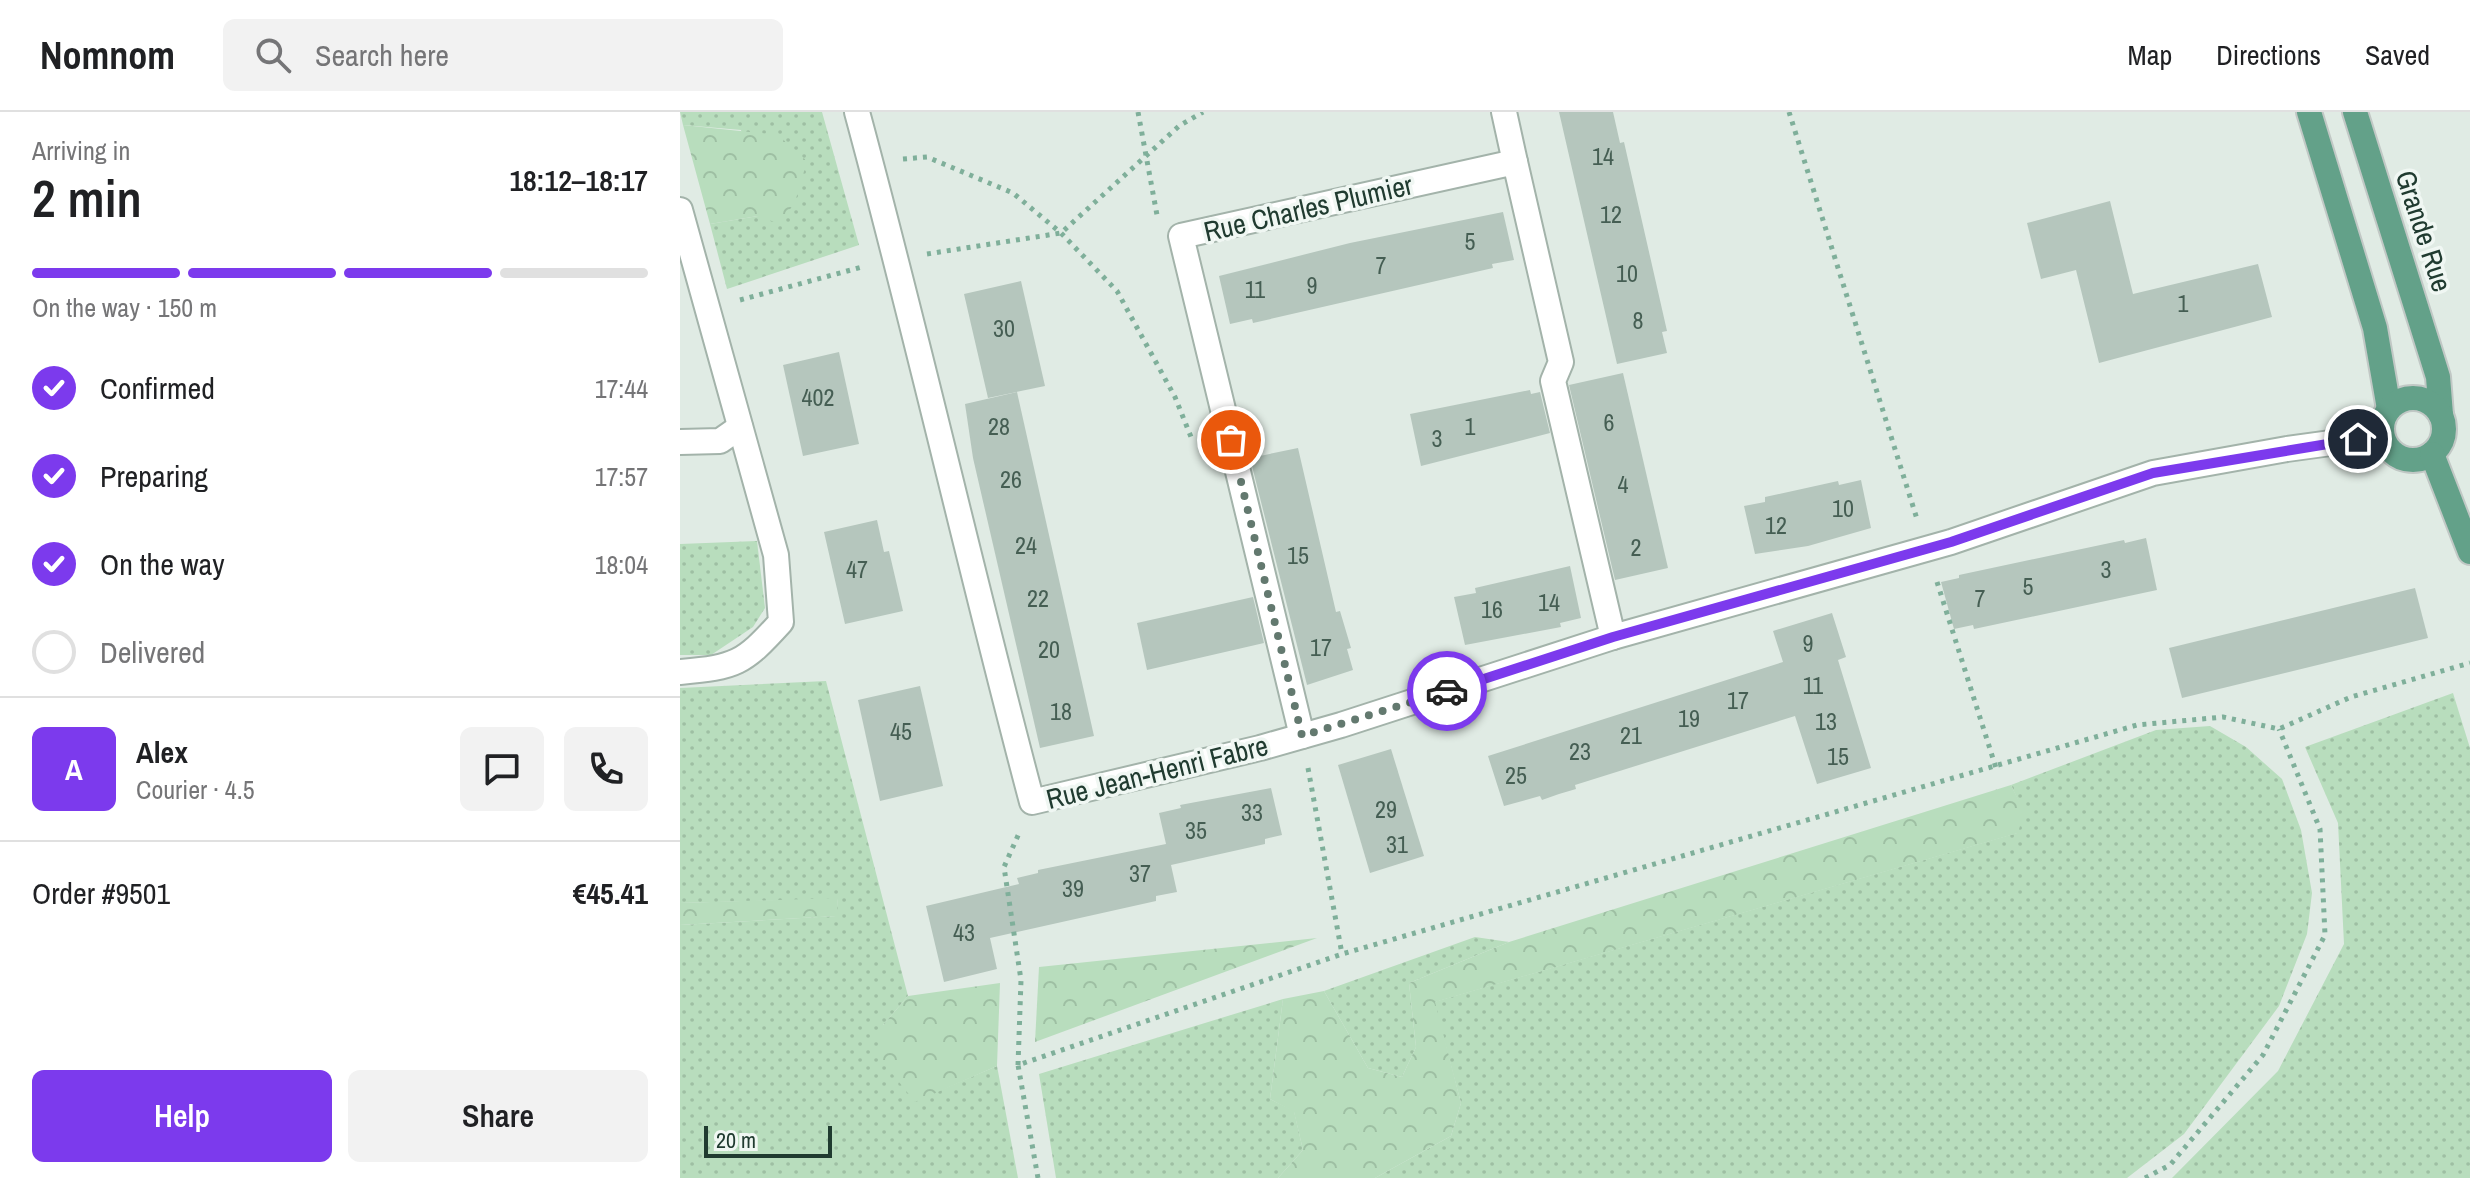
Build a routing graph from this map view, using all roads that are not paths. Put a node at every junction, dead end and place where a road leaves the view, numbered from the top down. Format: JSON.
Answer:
{"nodes":[{"id":1,"x":857,"y":112,"type":"edge"},
{"id":2,"x":1504,"y":112,"type":"edge"},
{"id":3,"x":2309,"y":112,"type":"edge"},
{"id":4,"x":2355,"y":112,"type":"edge"},
{"id":5,"x":1515,"y":162,"type":"junction"},
{"id":6,"x":681,"y":216,"type":"edge"},
{"id":7,"x":2389,"y":409,"type":"junction"},
{"id":8,"x":2441,"y":415,"type":"junction"},
{"id":9,"x":740,"y":427,"type":"junction"},
{"id":10,"x":2382,"y":436,"type":"junction"},
{"id":11,"x":680,"y":442,"type":"edge"},
{"id":12,"x":2432,"y":454,"type":"junction"},
{"id":13,"x":2470,"y":552,"type":"edge"},
{"id":14,"x":1613,"y":637,"type":"junction"},
{"id":15,"x":680,"y":672,"type":"edge"},
{"id":16,"x":1302,"y":736,"type":"junction"}],
"edges":[{"from":1,"to":16,"type":"street","name":"Rue Jean-Henri Fabre"},
{"from":2,"to":5,"type":"street"},
{"from":3,"to":7,"type":"main road"},
{"from":4,"to":8,"type":"main road","name":"Grande Rue"},
{"from":5,"to":14,"type":"street"},
{"from":5,"to":16,"type":"street","name":"Rue Charles Plumier"},
{"from":6,"to":9,"type":"street"},
{"from":7,"to":8,"type":"main road"},
{"from":7,"to":10,"type":"main road"},
{"from":8,"to":12,"type":"main road"},
{"from":9,"to":11,"type":"street"},
{"from":9,"to":15,"type":"street"},
{"from":10,"to":12,"type":"main road"},
{"from":10,"to":14,"type":"street","name":"Rue Jean-Henri Fabre"},
{"from":12,"to":13,"type":"main road"},
{"from":14,"to":16,"type":"street","name":"Rue Jean-Henri Fabre"}]}
